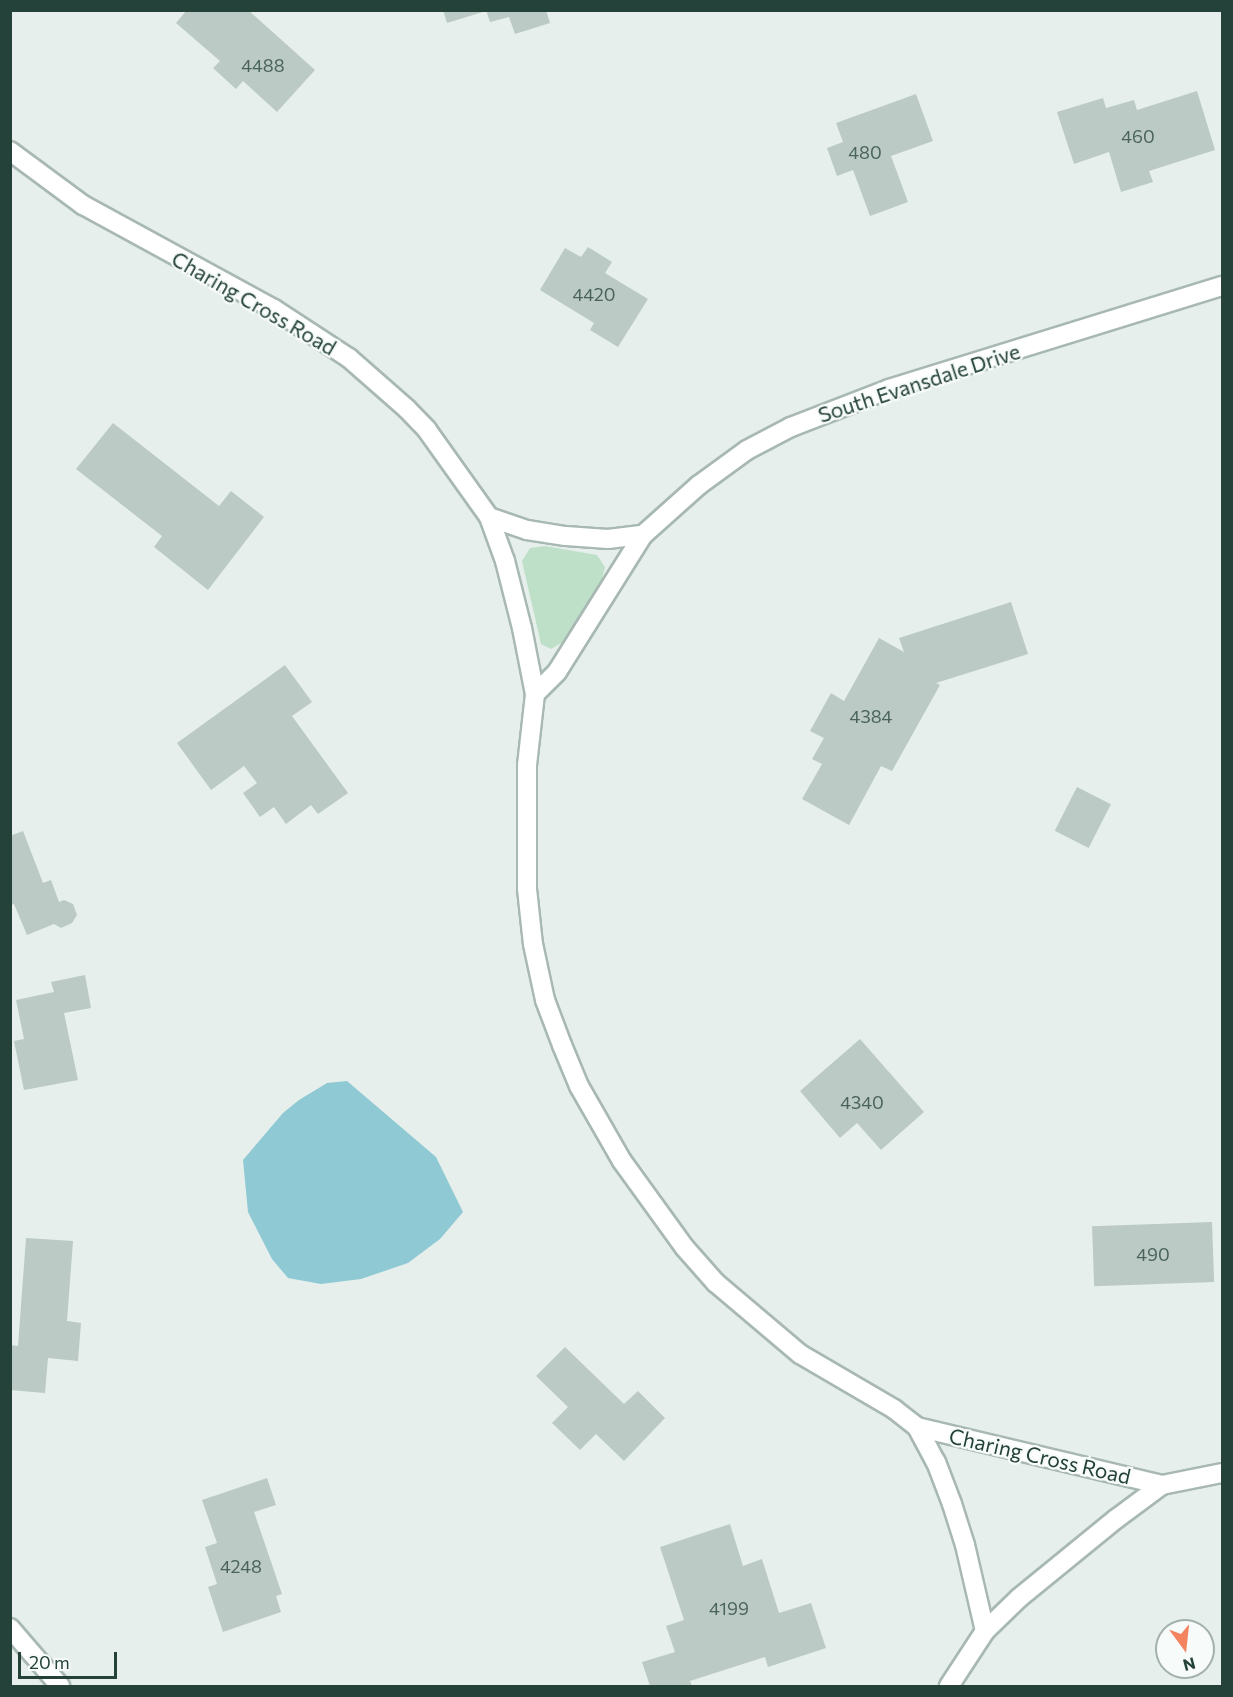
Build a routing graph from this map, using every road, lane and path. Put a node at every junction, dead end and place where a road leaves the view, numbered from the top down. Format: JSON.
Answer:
{"nodes":[{"id":1,"x":10,"y":151,"type":"edge"},
{"id":2,"x":1222,"y":286,"type":"edge"},
{"id":3,"x":489,"y":517,"type":"junction"},
{"id":4,"x":643,"y":535,"type":"junction"},
{"id":5,"x":535,"y":694,"type":"junction"},
{"id":6,"x":917,"y":1427,"type":"junction"},
{"id":7,"x":1222,"y":1473,"type":"edge"},
{"id":8,"x":1162,"y":1485,"type":"junction"},
{"id":9,"x":10,"y":1628,"type":"edge"},
{"id":10,"x":984,"y":1631,"type":"junction"},
{"id":11,"x":60,"y":1686,"type":"edge"},
{"id":12,"x":949,"y":1686,"type":"edge"}],
"edges":[{"from":1,"to":3,"type":"street","name":"Charing Cross Road"},
{"from":2,"to":4,"type":"street","name":"South Evansdale Drive"},
{"from":3,"to":4,"type":"street"},
{"from":3,"to":5,"type":"street","name":"Charing Cross Road"},
{"from":4,"to":5,"type":"street"},
{"from":5,"to":6,"type":"street","name":"Charing Cross Road"},
{"from":6,"to":8,"type":"street","name":"Charing Cross Road"},
{"from":6,"to":10,"type":"street","name":"Charing Cross Road"},
{"from":7,"to":8,"type":"street"},
{"from":8,"to":10,"type":"street"},
{"from":9,"to":11,"type":"street"},
{"from":10,"to":12,"type":"street"}]}
